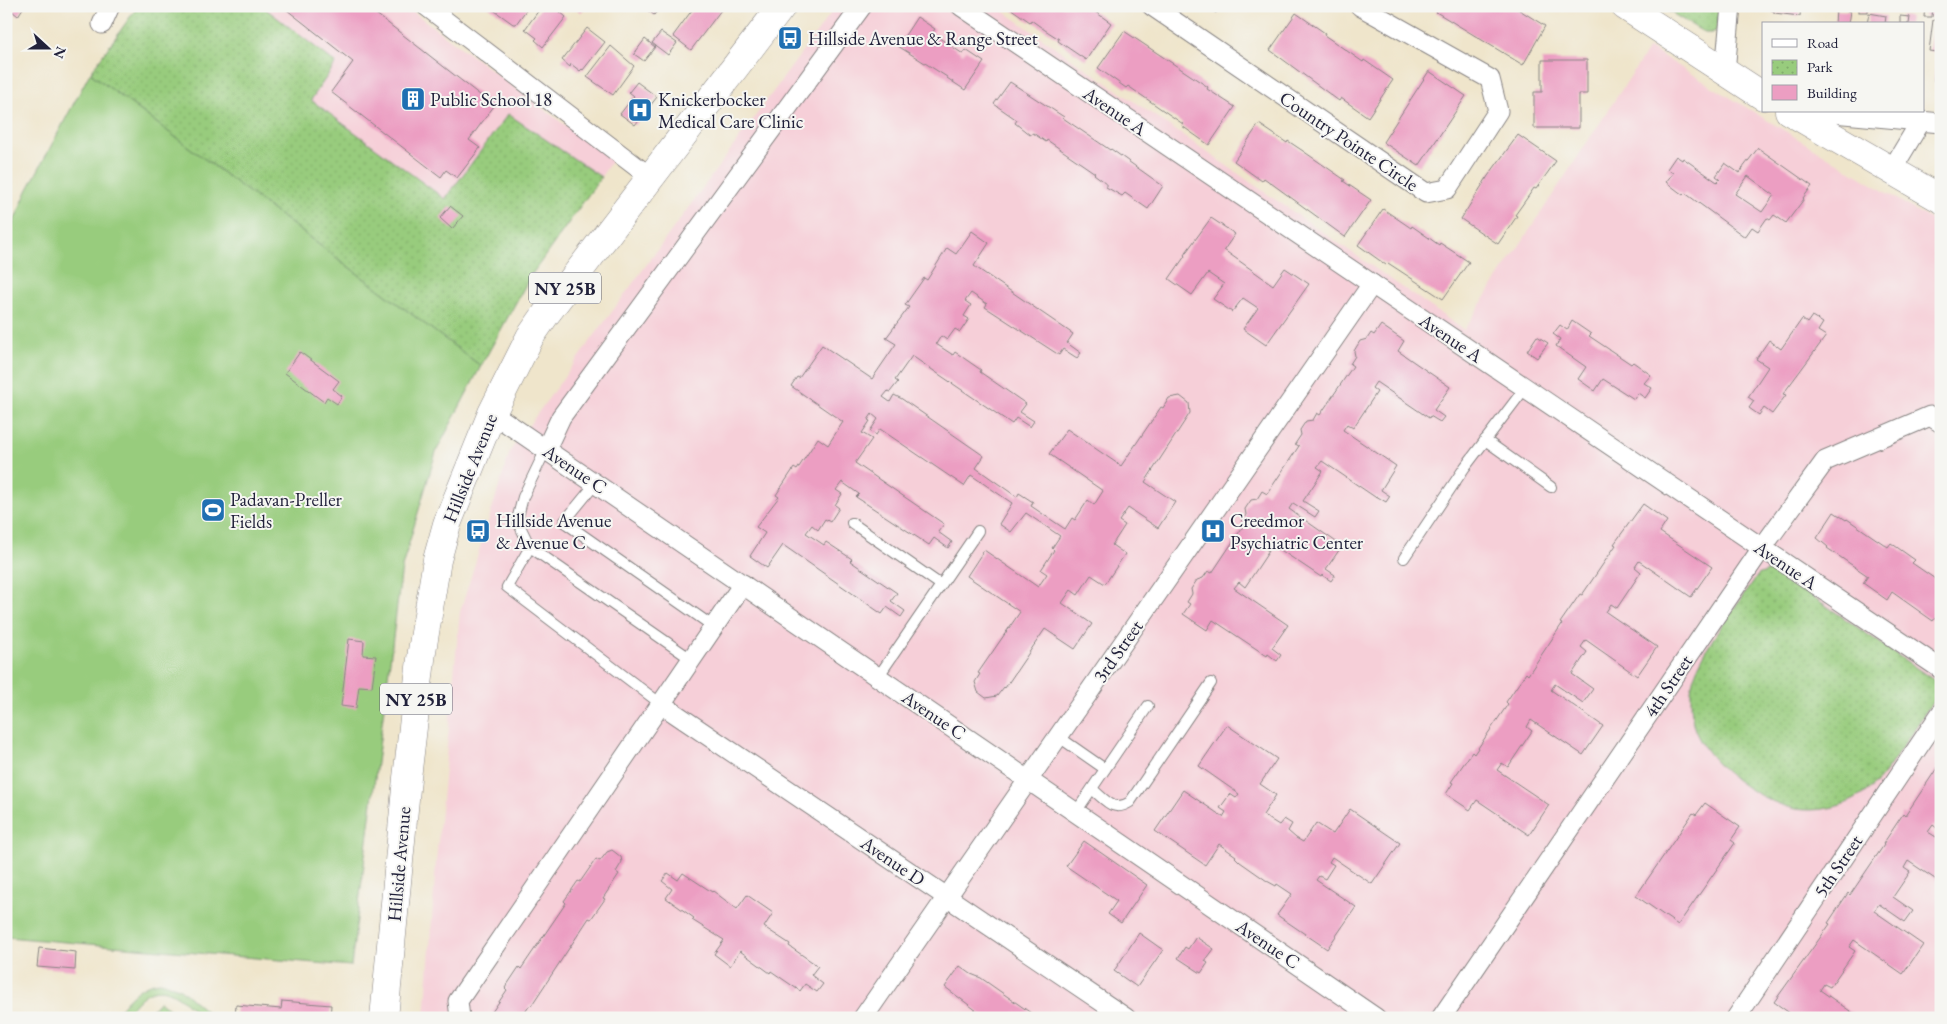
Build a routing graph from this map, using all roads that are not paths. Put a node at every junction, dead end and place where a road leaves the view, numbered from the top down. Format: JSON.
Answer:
{"nodes":[{"id":1,"x":110,"y":6,"type":"edge"},
{"id":2,"x":426,"y":6,"type":"edge"},
{"id":3,"x":782,"y":6,"type":"edge"},
{"id":4,"x":862,"y":6,"type":"edge"},
{"id":5,"x":961,"y":6,"type":"edge"},
{"id":6,"x":1152,"y":6,"type":"edge"},
{"id":7,"x":1360,"y":6,"type":"edge"},
{"id":8,"x":1624,"y":6,"type":"edge"},
{"id":9,"x":1731,"y":6,"type":"edge"},
{"id":10,"x":102,"y":24,"type":"dead end"},
{"id":11,"x":1725,"y":72,"type":"junction"},
{"id":12,"x":1762,"y":95,"type":"edge"},
{"id":13,"x":1791,"y":112,"type":"edge"},
{"id":14,"x":1823,"y":112,"type":"edge"},
{"id":15,"x":1921,"y":121,"type":"junction"},
{"id":16,"x":1941,"y":123,"type":"edge"},
{"id":17,"x":1892,"y":171,"type":"junction"},
{"id":18,"x":650,"y":177,"type":"junction"},
{"id":19,"x":1941,"y":199,"type":"edge"},
{"id":20,"x":1372,"y":284,"type":"junction"},
{"id":21,"x":1526,"y":388,"type":"junction"},
{"id":22,"x":492,"y":412,"type":"junction"},
{"id":23,"x":1941,"y":423,"type":"edge"},
{"id":24,"x":1486,"y":440,"type":"junction"},
{"id":25,"x":546,"y":449,"type":"junction"},
{"id":26,"x":596,"y":483,"type":"junction"},
{"id":27,"x":1551,"y":487,"type":"dead end"},
{"id":28,"x":852,"y":523,"type":"dead end"},
{"id":29,"x":978,"y":531,"type":"dead end"},
{"id":30,"x":530,"y":547,"type":"junction"},
{"id":31,"x":1762,"y":548,"type":"junction"},
{"id":32,"x":1404,"y":558,"type":"dead end"},
{"id":33,"x":743,"y":584,"type":"junction"},
{"id":34,"x":941,"y":585,"type":"junction"},
{"id":35,"x":714,"y":627,"type":"junction"},
{"id":36,"x":691,"y":659,"type":"junction"},
{"id":37,"x":1941,"y":669,"type":"edge"},
{"id":38,"x":878,"y":677,"type":"junction"},
{"id":39,"x":1211,"y":683,"type":"dead end"},
{"id":40,"x":661,"y":704,"type":"junction"},
{"id":41,"x":1148,"y":706,"type":"dead end"},
{"id":42,"x":1941,"y":713,"type":"edge"},
{"id":43,"x":1059,"y":737,"type":"junction"},
{"id":44,"x":1106,"y":769,"type":"junction"},
{"id":45,"x":1029,"y":780,"type":"junction"},
{"id":46,"x":1092,"y":789,"type":"junction"},
{"id":47,"x":1076,"y":812,"type":"junction"},
{"id":48,"x":948,"y":898,"type":"junction"},
{"id":49,"x":384,"y":1018,"type":"edge"},
{"id":50,"x":460,"y":1018,"type":"edge"},
{"id":51,"x":863,"y":1018,"type":"edge"},
{"id":52,"x":1126,"y":1018,"type":"edge"},
{"id":53,"x":1376,"y":1018,"type":"edge"},
{"id":54,"x":1441,"y":1018,"type":"edge"},
{"id":55,"x":1736,"y":1018,"type":"edge"}],
"edges":[{"from":1,"to":10,"type":"street"},
{"from":2,"to":18,"type":"street"},
{"from":3,"to":18,"type":"main road","name":"Hillside Avenue","number":"NY 25B"},
{"from":4,"to":25,"type":"street"},
{"from":5,"to":20,"type":"street","name":"Avenue A"},
{"from":6,"to":7,"type":"street","name":"Country Pointe Circle"},
{"from":8,"to":11,"type":"main road"},
{"from":9,"to":11,"type":"street"},
{"from":11,"to":12,"type":"main road"},
{"from":13,"to":17,"type":"main road"},
{"from":14,"to":15,"type":"street"},
{"from":15,"to":16,"type":"street"},
{"from":15,"to":17,"type":"street"},
{"from":17,"to":19,"type":"main road"},
{"from":18,"to":22,"type":"main road","name":"Hillside Avenue","number":"NY 25B"},
{"from":20,"to":21,"type":"street","name":"Avenue A"},
{"from":20,"to":43,"type":"street","name":"3rd Street"},
{"from":21,"to":24,"type":"lane"},
{"from":21,"to":31,"type":"street","name":"Avenue A"},
{"from":22,"to":25,"type":"street","name":"Avenue C"},
{"from":22,"to":49,"type":"main road","name":"Hillside Avenue","number":"NY 25B"},
{"from":23,"to":31,"type":"street","name":"4th Street"},
{"from":24,"to":27,"type":"lane"},
{"from":24,"to":32,"type":"lane"},
{"from":25,"to":26,"type":"street","name":"Avenue C"},
{"from":25,"to":30,"type":"lane"},
{"from":26,"to":33,"type":"street","name":"Avenue C"},
{"from":26,"to":35,"type":"lane"},
{"from":28,"to":34,"type":"lane"},
{"from":29,"to":34,"type":"lane"},
{"from":30,"to":36,"type":"lane"},
{"from":30,"to":40,"type":"lane"},
{"from":31,"to":37,"type":"street","name":"Avenue A"},
{"from":31,"to":54,"type":"street","name":"4th Street"},
{"from":33,"to":35,"type":"street"},
{"from":33,"to":38,"type":"street","name":"Avenue C"},
{"from":34,"to":38,"type":"lane"},
{"from":35,"to":36,"type":"street"},
{"from":36,"to":40,"type":"street"},
{"from":38,"to":45,"type":"street","name":"Avenue C"},
{"from":39,"to":46,"type":"lane"},
{"from":40,"to":48,"type":"street","name":"Avenue D"},
{"from":40,"to":50,"type":"street"},
{"from":41,"to":44,"type":"lane"},
{"from":42,"to":55,"type":"street","name":"5th Street"},
{"from":43,"to":44,"type":"lane"},
{"from":43,"to":45,"type":"street","name":"3rd Street"},
{"from":44,"to":46,"type":"lane"},
{"from":45,"to":47,"type":"street","name":"Avenue C"},
{"from":45,"to":48,"type":"street","name":"3rd Street"},
{"from":46,"to":47,"type":"lane"},
{"from":47,"to":53,"type":"street","name":"Avenue C"},
{"from":48,"to":51,"type":"street","name":"3rd Street"},
{"from":48,"to":52,"type":"street","name":"Avenue D"}]}
